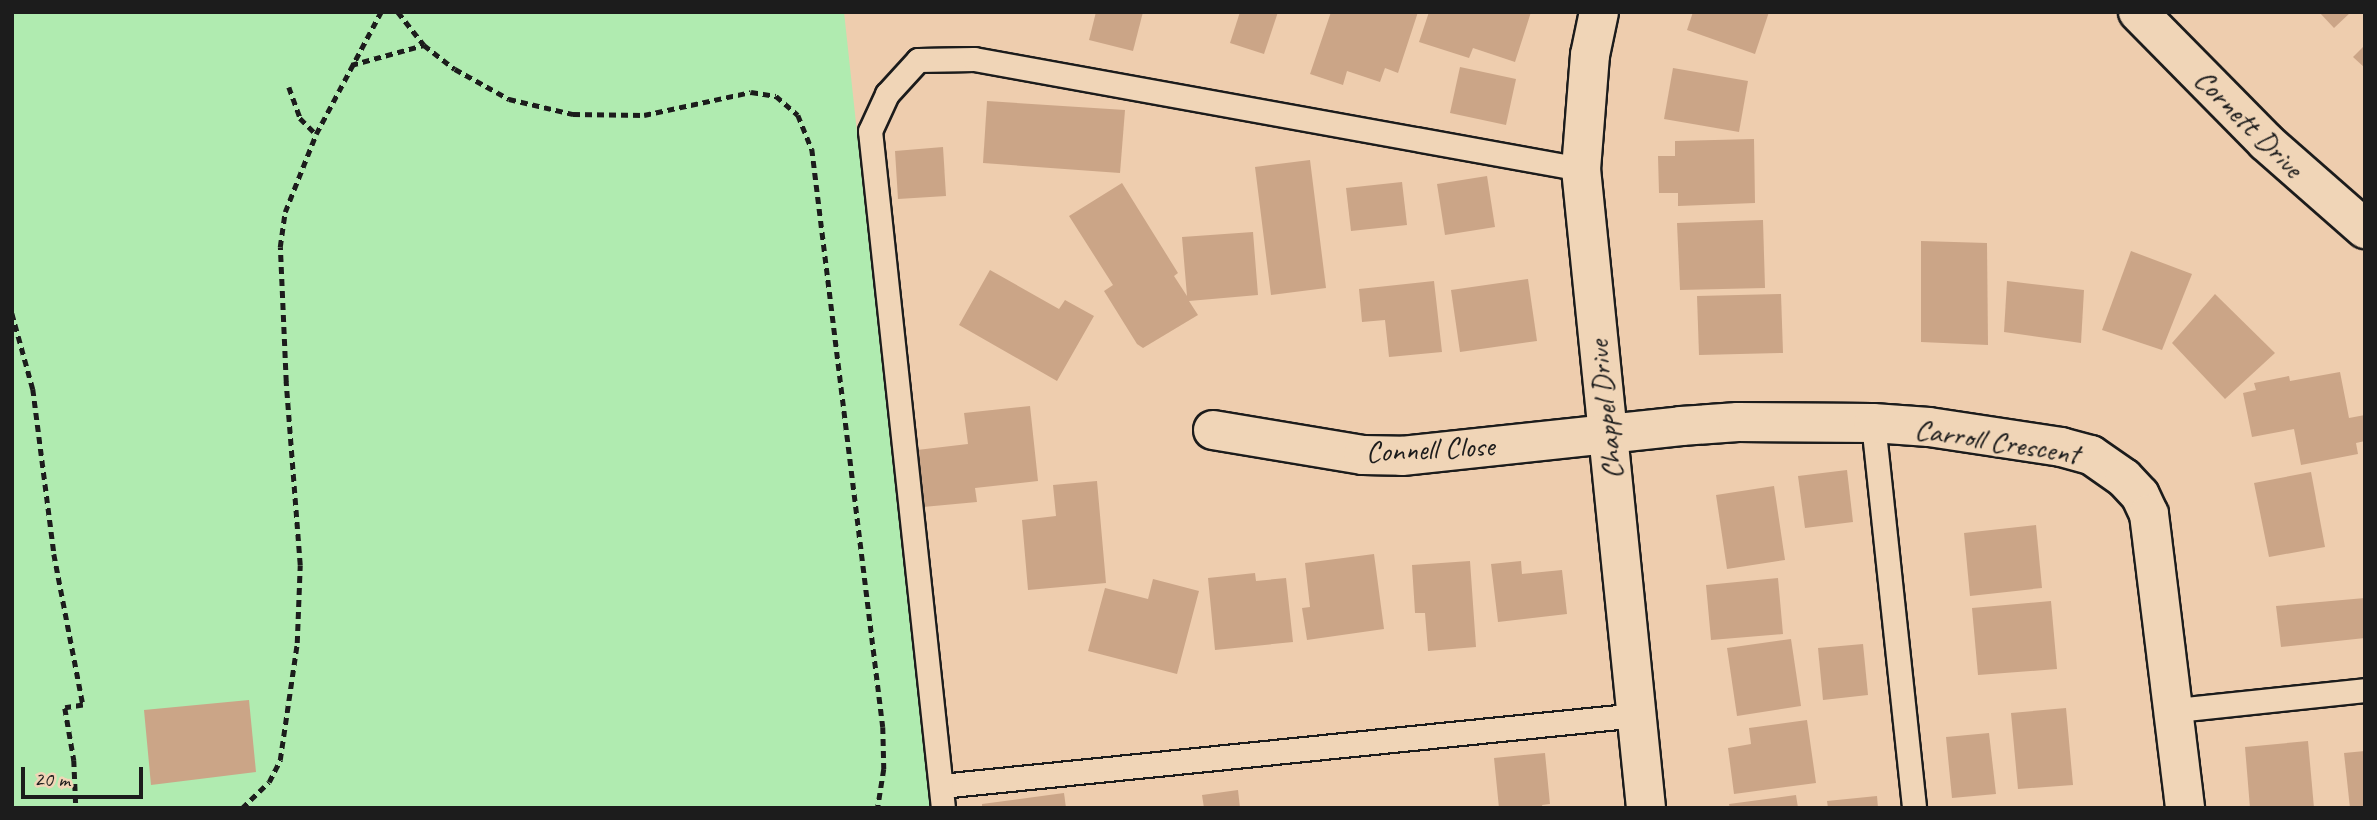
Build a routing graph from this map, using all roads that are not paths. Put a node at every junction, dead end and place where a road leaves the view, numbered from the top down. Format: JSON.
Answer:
{"nodes":[{"id":1,"x":1599,"y":12,"type":"edge"},
{"id":2,"x":2138,"y":12,"type":"edge"},
{"id":3,"x":1581,"y":169,"type":"junction"},
{"id":4,"x":2365,"y":229,"type":"edge"},
{"id":5,"x":1872,"y":423,"type":"junction"},
{"id":6,"x":1213,"y":430,"type":"dead end"},
{"id":7,"x":1606,"y":435,"type":"junction"},
{"id":8,"x":2365,"y":690,"type":"edge"},
{"id":9,"x":2176,"y":710,"type":"junction"},
{"id":10,"x":1637,"y":715,"type":"junction"},
{"id":11,"x":942,"y":797,"type":"edge"},
{"id":12,"x":1646,"y":808,"type":"edge"},
{"id":13,"x":1914,"y":808,"type":"edge"},
{"id":14,"x":2185,"y":808,"type":"edge"}],
"edges":[{"from":1,"to":3,"type":"street","name":"Chappel Drive"},
{"from":2,"to":4,"type":"street","name":"Cornett Drive"},
{"from":3,"to":7,"type":"street","name":"Chappel Drive"},
{"from":3,"to":11,"type":"lane"},
{"from":5,"to":7,"type":"street","name":"Carroll Crescent"},
{"from":5,"to":9,"type":"street","name":"Carroll Crescent"},
{"from":5,"to":13,"type":"lane"},
{"from":6,"to":7,"type":"street","name":"Connell Close"},
{"from":7,"to":10,"type":"street","name":"Chappel Drive"},
{"from":8,"to":9,"type":"lane"},
{"from":9,"to":14,"type":"street","name":"Carroll Crescent"},
{"from":10,"to":11,"type":"lane"},
{"from":10,"to":12,"type":"street","name":"Chappel Drive"}]}
